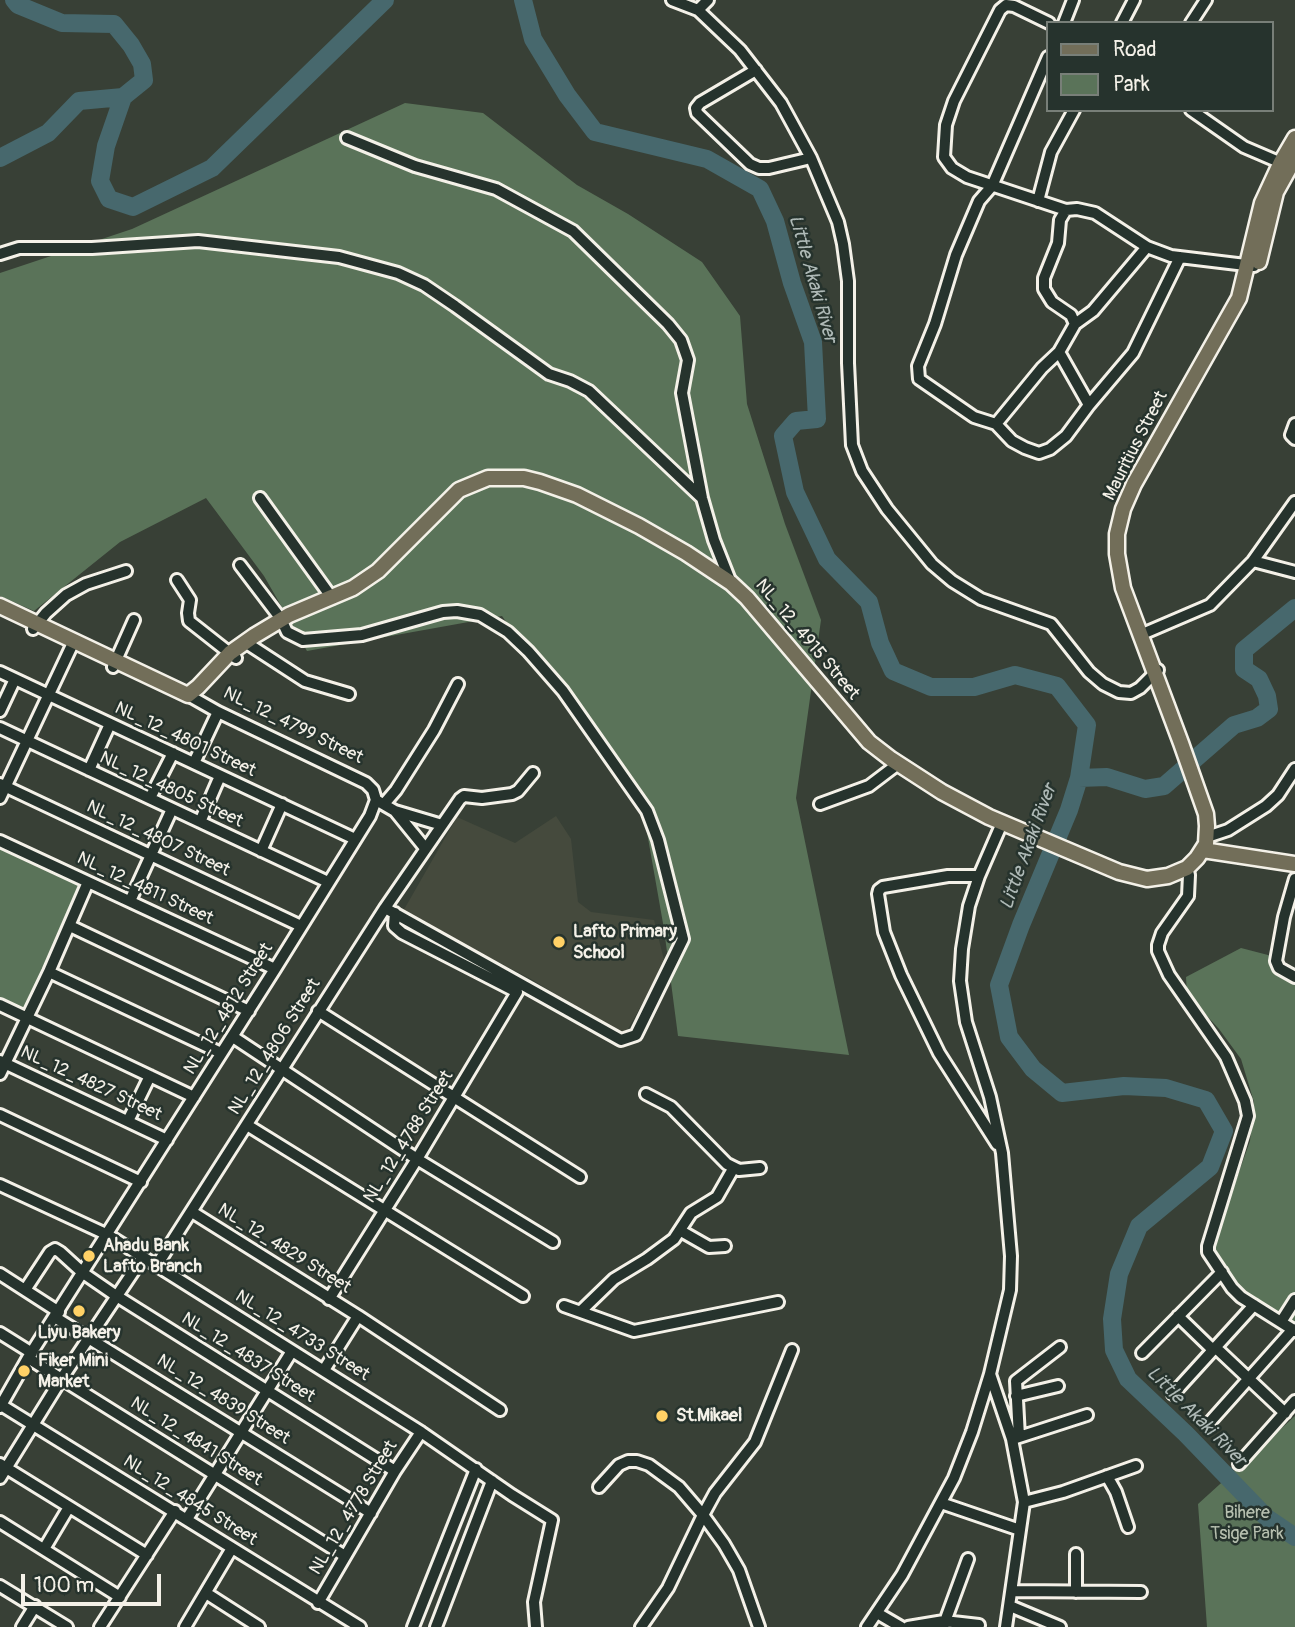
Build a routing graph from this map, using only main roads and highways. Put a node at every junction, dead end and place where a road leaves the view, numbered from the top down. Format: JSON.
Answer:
{"nodes":[{"id":1,"x":1295,"y":138,"type":"edge"},
{"id":2,"x":1290,"y":164,"type":"edge"},
{"id":3,"x":0,"y":606,"type":"edge"},
{"id":4,"x":0,"y":613,"type":"edge"},
{"id":5,"x":282,"y":622,"type":"junction"},
{"id":6,"x":35,"y":626,"type":"junction"},
{"id":7,"x":193,"y":698,"type":"joint"},
{"id":8,"x":896,"y":766,"type":"junction"},
{"id":9,"x":1209,"y":843,"type":"junction"},
{"id":10,"x":1295,"y":864,"type":"edge"}],
"edges":[{"from":1,"to":2,"type":"main road","name":"Mauritius Street"},
{"from":2,"to":9,"type":"main road","name":"Mauritius Street"},
{"from":3,"to":6,"type":"main road","name":"NL_12_4799 Street"},
{"from":4,"to":6,"type":"main road","name":"NL_12_4799 Street"},
{"from":5,"to":7,"type":"main road","name":"NL_12_4915 Street"},
{"from":5,"to":8,"type":"main road","name":"NL_12_4915 Street"},
{"from":5,"to":8,"type":"main road","name":"NL_12_4915 Street"},
{"from":6,"to":7,"type":"main road","name":"NL_12_4799 Street"},
{"from":8,"to":9,"type":"main road","name":"NL_12_4915 Street"},
{"from":9,"to":10,"type":"main road"}]}
